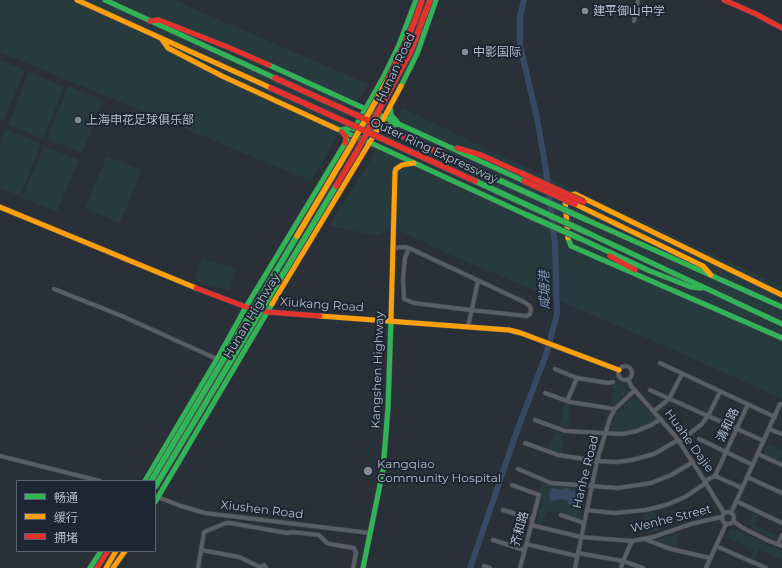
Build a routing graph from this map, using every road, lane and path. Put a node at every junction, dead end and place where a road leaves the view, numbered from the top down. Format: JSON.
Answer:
{"nodes":[{"id":1,"x":77,"y":0,"type":"edge"},
{"id":2,"x":104,"y":0,"type":"edge"},
{"id":3,"x":416,"y":0,"type":"edge"},
{"id":4,"x":422,"y":0,"type":"edge"},
{"id":5,"x":430,"y":0,"type":"edge"},
{"id":6,"x":436,"y":0,"type":"edge"},
{"id":7,"x":638,"y":0,"type":"edge"},
{"id":8,"x":724,"y":0,"type":"edge"},
{"id":9,"x":150,"y":21,"type":"junction"},
{"id":10,"x":634,"y":21,"type":"dead end"},
{"id":11,"x":782,"y":28,"type":"edge"},
{"id":12,"x":161,"y":38,"type":"junction"},
{"id":13,"x":390,"y":107,"type":"junction"},
{"id":14,"x":365,"y":109,"type":"junction"},
{"id":15,"x":384,"y":118,"type":"junction"},
{"id":16,"x":400,"y":124,"type":"junction"},
{"id":17,"x":354,"y":128,"type":"junction"},
{"id":18,"x":380,"y":128,"type":"junction"},
{"id":19,"x":339,"y":130,"type":"junction"},
{"id":20,"x":350,"y":135,"type":"junction"},
{"id":21,"x":345,"y":143,"type":"junction"},
{"id":22,"x":371,"y":143,"type":"junction"},
{"id":23,"x":450,"y":147,"type":"junction"},
{"id":24,"x":415,"y":163,"type":"junction"},
{"id":25,"x":0,"y":207,"type":"edge"},
{"id":26,"x":619,"y":218,"type":"junction"},
{"id":27,"x":630,"y":221,"type":"junction"},
{"id":28,"x":641,"y":235,"type":"junction"},
{"id":29,"x":597,"y":246,"type":"junction"},
{"id":30,"x":392,"y":248,"type":"junction"},
{"id":31,"x":409,"y":248,"type":"junction"},
{"id":32,"x":712,"y":277,"type":"junction"},
{"id":33,"x":478,"y":281,"type":"junction"},
{"id":34,"x":664,"y":286,"type":"junction"},
{"id":35,"x":705,"y":288,"type":"junction"},
{"id":36,"x":54,"y":289,"type":"dead end"},
{"id":37,"x":782,"y":295,"type":"edge"},
{"id":38,"x":246,"y":307,"type":"junction"},
{"id":39,"x":782,"y":307,"type":"edge"},
{"id":40,"x":472,"y":310,"type":"junction"},
{"id":41,"x":268,"y":312,"type":"junction"},
{"id":42,"x":392,"y":321,"type":"junction"},
{"id":43,"x":782,"y":324,"type":"edge"},
{"id":44,"x":468,"y":327,"type":"junction"},
{"id":45,"x":782,"y":338,"type":"edge"},
{"id":46,"x":217,"y":359,"type":"junction"},
{"id":47,"x":660,"y":363,"type":"dead end"},
{"id":48,"x":554,"y":369,"type":"dead end"},
{"id":49,"x":619,"y":370,"type":"junction"},
{"id":50,"x":682,"y":374,"type":"junction"},
{"id":51,"x":577,"y":378,"type":"junction"},
{"id":52,"x":628,"y":379,"type":"junction"},
{"id":53,"x":613,"y":382,"type":"dead end"},
{"id":54,"x":635,"y":390,"type":"junction"},
{"id":55,"x":650,"y":390,"type":"dead end"},
{"id":56,"x":720,"y":392,"type":"junction"},
{"id":57,"x":545,"y":393,"type":"dead end"},
{"id":58,"x":669,"y":399,"type":"junction"},
{"id":59,"x":567,"y":401,"type":"junction"},
{"id":60,"x":748,"y":404,"type":"junction"},
{"id":61,"x":781,"y":405,"type":"edge"},
{"id":62,"x":615,"y":409,"type":"junction"},
{"id":63,"x":654,"y":411,"type":"junction"},
{"id":64,"x":707,"y":416,"type":"junction"},
{"id":65,"x":775,"y":416,"type":"junction"},
{"id":66,"x":660,"y":419,"type":"junction"},
{"id":67,"x":535,"y":420,"type":"dead end"},
{"id":68,"x":736,"y":429,"type":"junction"},
{"id":69,"x":769,"y":429,"type":"junction"},
{"id":70,"x":605,"y":434,"type":"junction"},
{"id":71,"x":782,"y":434,"type":"edge"},
{"id":72,"x":699,"y":439,"type":"dead end"},
{"id":73,"x":678,"y":441,"type":"junction"},
{"id":74,"x":764,"y":441,"type":"junction"},
{"id":75,"x":525,"y":443,"type":"dead end"},
{"id":76,"x":726,"y":452,"type":"junction"},
{"id":77,"x":758,"y":454,"type":"junction"},
{"id":78,"x":0,"y":456,"type":"edge"},
{"id":79,"x":597,"y":461,"type":"junction"},
{"id":80,"x":693,"y":462,"type":"junction"},
{"id":81,"x":753,"y":464,"type":"junction"},
{"id":82,"x":782,"y":465,"type":"edge"},
{"id":83,"x":518,"y":469,"type":"dead end"},
{"id":84,"x":715,"y":476,"type":"junction"},
{"id":85,"x":747,"y":477,"type":"junction"},
{"id":86,"x":96,"y":480,"type":"edge"},
{"id":87,"x":146,"y":480,"type":"edge"},
{"id":88,"x":152,"y":480,"type":"edge"},
{"id":89,"x":706,"y":482,"type":"junction"},
{"id":90,"x":156,"y":485,"type":"edge"},
{"id":91,"x":512,"y":485,"type":"dead end"},
{"id":92,"x":592,"y":487,"type":"junction"},
{"id":93,"x":742,"y":488,"type":"junction"},
{"id":94,"x":782,"y":493,"type":"edge"},
{"id":95,"x":156,"y":498,"type":"edge"},
{"id":96,"x":736,"y":501,"type":"junction"},
{"id":97,"x":503,"y":510,"type":"dead end"},
{"id":98,"x":587,"y":510,"type":"junction"},
{"id":99,"x":724,"y":513,"type":"junction"},
{"id":100,"x":731,"y":513,"type":"junction"},
{"id":101,"x":561,"y":515,"type":"dead end"},
{"id":102,"x":722,"y":517,"type":"junction"},
{"id":103,"x":533,"y":519,"type":"junction"},
{"id":104,"x":733,"y":521,"type":"junction"},
{"id":105,"x":273,"y":522,"type":"junction"},
{"id":106,"x":279,"y":523,"type":"junction"},
{"id":107,"x":584,"y":523,"type":"junction"},
{"id":108,"x":782,"y":523,"type":"edge"},
{"id":109,"x":531,"y":524,"type":"junction"},
{"id":110,"x":726,"y":524,"type":"junction"},
{"id":111,"x":272,"y":530,"type":"junction"},
{"id":112,"x":278,"y":531,"type":"junction"},
{"id":113,"x":370,"y":533,"type":"junction"},
{"id":114,"x":782,"y":535,"type":"edge"},
{"id":115,"x":581,"y":537,"type":"junction"},
{"id":116,"x":644,"y":539,"type":"junction"},
{"id":117,"x":493,"y":540,"type":"dead end"},
{"id":118,"x":632,"y":540,"type":"junction"},
{"id":119,"x":526,"y":544,"type":"junction"},
{"id":120,"x":780,"y":545,"type":"edge"},
{"id":121,"x":716,"y":546,"type":"junction"},
{"id":122,"x":201,"y":550,"type":"junction"},
{"id":123,"x":524,"y":550,"type":"junction"},
{"id":124,"x":100,"y":552,"type":"edge"},
{"id":125,"x":107,"y":552,"type":"edge"},
{"id":126,"x":115,"y":552,"type":"edge"},
{"id":127,"x":124,"y":552,"type":"edge"},
{"id":128,"x":578,"y":554,"type":"junction"},
{"id":129,"x":710,"y":558,"type":"junction"},
{"id":130,"x":623,"y":561,"type":"junction"},
{"id":131,"x":484,"y":566,"type":"dead end"},
{"id":132,"x":90,"y":568,"type":"edge"},
{"id":133,"x":97,"y":568,"type":"edge"},
{"id":134,"x":106,"y":568,"type":"edge"},
{"id":135,"x":113,"y":568,"type":"edge"},
{"id":136,"x":198,"y":568,"type":"edge"},
{"id":137,"x":260,"y":568,"type":"edge"},
{"id":138,"x":266,"y":568,"type":"edge"},
{"id":139,"x":353,"y":568,"type":"edge"},
{"id":140,"x":363,"y":568,"type":"edge"},
{"id":141,"x":490,"y":568,"type":"edge"},
{"id":142,"x":520,"y":568,"type":"edge"},
{"id":143,"x":575,"y":568,"type":"edge"},
{"id":144,"x":621,"y":568,"type":"edge"},
{"id":145,"x":643,"y":568,"type":"edge"},
{"id":146,"x":706,"y":568,"type":"edge"},
{"id":147,"x":766,"y":568,"type":"edge"}],
"edges":[{"from":1,"to":12,"type":"main road","name":"Outer Ring Expressway"},
{"from":2,"to":9,"type":"main road","name":"Outer Ring Expressway"},
{"from":3,"to":14,"type":"main road","name":"Hunan Road"},
{"from":4,"to":88,"type":"main road","bridge":true},
{"from":5,"to":90,"type":"main road","bridge":true},
{"from":6,"to":13,"type":"main road","name":"Hunan Road"},
{"from":7,"to":10,"type":"street"},
{"from":8,"to":11,"type":"main road"},
{"from":9,"to":14,"type":"main road"},
{"from":9,"to":32,"type":"main road","name":"Outer Ring Expressway","bridge":true},
{"from":12,"to":19,"type":"main road"},
{"from":12,"to":35,"type":"main road","name":"Outer Ring Expressway","bridge":true},
{"from":13,"to":15,"type":"main road","name":"Hunan Road"},
{"from":13,"to":16,"type":"main road"},
{"from":14,"to":15,"type":"main road"},
{"from":14,"to":17,"type":"main road","name":"Hunan Road"},
{"from":15,"to":16,"type":"main road"},
{"from":15,"to":17,"type":"main road"},
{"from":15,"to":18,"type":"main road","name":"Hunan Road"},
{"from":16,"to":18,"type":"main road"},
{"from":16,"to":23,"type":"main road"},
{"from":17,"to":19,"type":"main road"},
{"from":17,"to":20,"type":"main road","name":"Hunan Road"},
{"from":18,"to":20,"type":"main road"},
{"from":18,"to":22,"type":"main road","name":"Hunan Road"},
{"from":19,"to":20,"type":"main road"},
{"from":19,"to":21,"type":"main road"},
{"from":20,"to":21,"type":"main road","name":"Hunan Highway"},
{"from":20,"to":22,"type":"main road"},
{"from":21,"to":38,"type":"main road","name":"Hunan Highway"},
{"from":22,"to":24,"type":"main road"},
{"from":22,"to":41,"type":"main road","name":"Hunan Highway"},
{"from":23,"to":26,"type":"main road","bridge":true},
{"from":23,"to":28,"type":"main road","bridge":true},
{"from":24,"to":29,"type":"main road","bridge":true},
{"from":24,"to":30,"type":"main road","name":"Kangshen Highway"},
{"from":25,"to":38,"type":"main road","name":"Xiukang Road"},
{"from":26,"to":27,"type":"main road"},
{"from":26,"to":28,"type":"main road"},
{"from":27,"to":34,"type":"main road"},
{"from":27,"to":37,"type":"main road"},
{"from":28,"to":32,"type":"main road"},
{"from":29,"to":34,"type":"main road"},
{"from":29,"to":35,"type":"main road"},
{"from":30,"to":31,"type":"street"},
{"from":30,"to":42,"type":"main road","name":"Kangshen Highway"},
{"from":31,"to":33,"type":"street"},
{"from":31,"to":40,"type":"street"},
{"from":32,"to":39,"type":"main road","name":"Outer Ring Expressway"},
{"from":33,"to":40,"type":"street"},
{"from":33,"to":40,"type":"street"},
{"from":34,"to":45,"type":"main road"},
{"from":35,"to":43,"type":"main road","name":"Outer Ring Expressway"},
{"from":36,"to":46,"type":"street"},
{"from":38,"to":41,"type":"main road","name":"Xiukang Road"},
{"from":38,"to":46,"type":"main road","name":"Hunan Highway"},
{"from":40,"to":44,"type":"street"},
{"from":41,"to":42,"type":"main road","name":"Xiukang Road"},
{"from":41,"to":95,"type":"main road","name":"Hunan Highway"},
{"from":42,"to":44,"type":"main road","name":"Xiukang Road"},
{"from":42,"to":113,"type":"main road","name":"Kangshen Highway"},
{"from":44,"to":49,"type":"main road","name":"Xiukang Road"},
{"from":46,"to":87,"type":"main road","name":"Hunan Highway"},
{"from":47,"to":50,"type":"street"},
{"from":48,"to":51,"type":"street"},
{"from":49,"to":52,"type":"street"},
{"from":49,"to":52,"type":"street"},
{"from":50,"to":56,"type":"street"},
{"from":50,"to":58,"type":"street"},
{"from":51,"to":53,"type":"street"},
{"from":51,"to":59,"type":"street"},
{"from":52,"to":54,"type":"street","name":"Huahe Dajie"},
{"from":54,"to":62,"type":"street","name":"Hanhe Road"},
{"from":54,"to":63,"type":"street","name":"Huahe Dajie"},
{"from":55,"to":58,"type":"street"},
{"from":56,"to":60,"type":"street"},
{"from":56,"to":64,"type":"street"},
{"from":57,"to":59,"type":"street"},
{"from":58,"to":63,"type":"street"},
{"from":58,"to":64,"type":"street"},
{"from":59,"to":62,"type":"street"},
{"from":60,"to":65,"type":"street"},
{"from":60,"to":68,"type":"street","name":"清和路"},
{"from":61,"to":65,"type":"street"},
{"from":62,"to":70,"type":"street","name":"Hanhe Road"},
{"from":63,"to":66,"type":"street","name":"Huahe Dajie"},
{"from":64,"to":68,"type":"street"},
{"from":64,"to":73,"type":"street"},
{"from":65,"to":69,"type":"street"},
{"from":66,"to":70,"type":"street"},
{"from":66,"to":73,"type":"street","name":"Huahe Dajie"},
{"from":67,"to":70,"type":"street"},
{"from":68,"to":74,"type":"street"},
{"from":68,"to":76,"type":"street","name":"清和路"},
{"from":69,"to":71,"type":"street"},
{"from":69,"to":74,"type":"street"},
{"from":70,"to":79,"type":"street","name":"Hanhe Road"},
{"from":72,"to":76,"type":"street"},
{"from":73,"to":79,"type":"street"},
{"from":73,"to":80,"type":"street","name":"Huahe Dajie"},
{"from":74,"to":77,"type":"street"},
{"from":75,"to":79,"type":"street"},
{"from":76,"to":81,"type":"street"},
{"from":76,"to":84,"type":"street","name":"清和路"},
{"from":77,"to":81,"type":"street"},
{"from":77,"to":82,"type":"street"},
{"from":78,"to":86,"type":"street"},
{"from":79,"to":92,"type":"street","name":"Hanhe Road"},
{"from":80,"to":89,"type":"street","name":"Huahe Dajie"},
{"from":80,"to":92,"type":"street"},
{"from":81,"to":85,"type":"street"},
{"from":83,"to":92,"type":"street"},
{"from":84,"to":89,"type":"street"},
{"from":84,"to":93,"type":"street"},
{"from":85,"to":93,"type":"street"},
{"from":85,"to":94,"type":"street"},
{"from":89,"to":98,"type":"street"},
{"from":89,"to":99,"type":"street","name":"Huahe Dajie"},
{"from":91,"to":103,"type":"street","name":"齐和路"},
{"from":92,"to":98,"type":"street","name":"Hanhe Road"},
{"from":93,"to":96,"type":"street"},
{"from":95,"to":105,"type":"street","name":"Xiushen Road"},
{"from":96,"to":100,"type":"street"},
{"from":96,"to":108,"type":"street"},
{"from":97,"to":103,"type":"street"},
{"from":98,"to":107,"type":"street","name":"Hanhe Road"},
{"from":99,"to":100,"type":"street"},
{"from":99,"to":102,"type":"street"},
{"from":100,"to":104,"type":"street"},
{"from":101,"to":107,"type":"street"},
{"from":102,"to":110,"type":"street"},
{"from":102,"to":116,"type":"street","name":"Wenhe Street"},
{"from":103,"to":109,"type":"street","name":"齐和路"},
{"from":104,"to":110,"type":"street"},
{"from":104,"to":120,"type":"street"},
{"from":105,"to":106,"type":"street","name":"Xiushen Road"},
{"from":105,"to":111,"type":"street"},
{"from":106,"to":112,"type":"street"},
{"from":106,"to":113,"type":"street","name":"Xiushen Road"},
{"from":107,"to":115,"type":"street","name":"Hanhe Road"},
{"from":109,"to":115,"type":"street","name":"Wenhe Street"},
{"from":109,"to":119,"type":"street","name":"齐和路"},
{"from":110,"to":121,"type":"street"},
{"from":111,"to":112,"type":"street"},
{"from":111,"to":122,"type":"street"},
{"from":112,"to":139,"type":"street"},
{"from":113,"to":140,"type":"main road","name":"Kangshen Highway"},
{"from":114,"to":120,"type":"street"},
{"from":115,"to":118,"type":"street","name":"Wenhe Street"},
{"from":115,"to":128,"type":"street","name":"Hanhe Road"},
{"from":116,"to":118,"type":"street","name":"Wenhe Street"},
{"from":116,"to":129,"type":"street"},
{"from":117,"to":123,"type":"street"},
{"from":118,"to":130,"type":"street"},
{"from":119,"to":123,"type":"street","name":"齐和路"},
{"from":119,"to":128,"type":"street"},
{"from":121,"to":129,"type":"street"},
{"from":121,"to":147,"type":"street"},
{"from":122,"to":136,"type":"street"},
{"from":122,"to":137,"type":"street"},
{"from":123,"to":142,"type":"street","name":"齐和路"},
{"from":124,"to":132,"type":"main road"},
{"from":125,"to":133,"type":"main road"},
{"from":126,"to":134,"type":"main road"},
{"from":127,"to":135,"type":"main road"},
{"from":128,"to":130,"type":"street"},
{"from":128,"to":143,"type":"street","name":"Hanhe Road"},
{"from":129,"to":146,"type":"street"},
{"from":130,"to":144,"type":"street"},
{"from":130,"to":145,"type":"street"},
{"from":131,"to":141,"type":"street"},
{"from":137,"to":138,"type":"street"}]}
